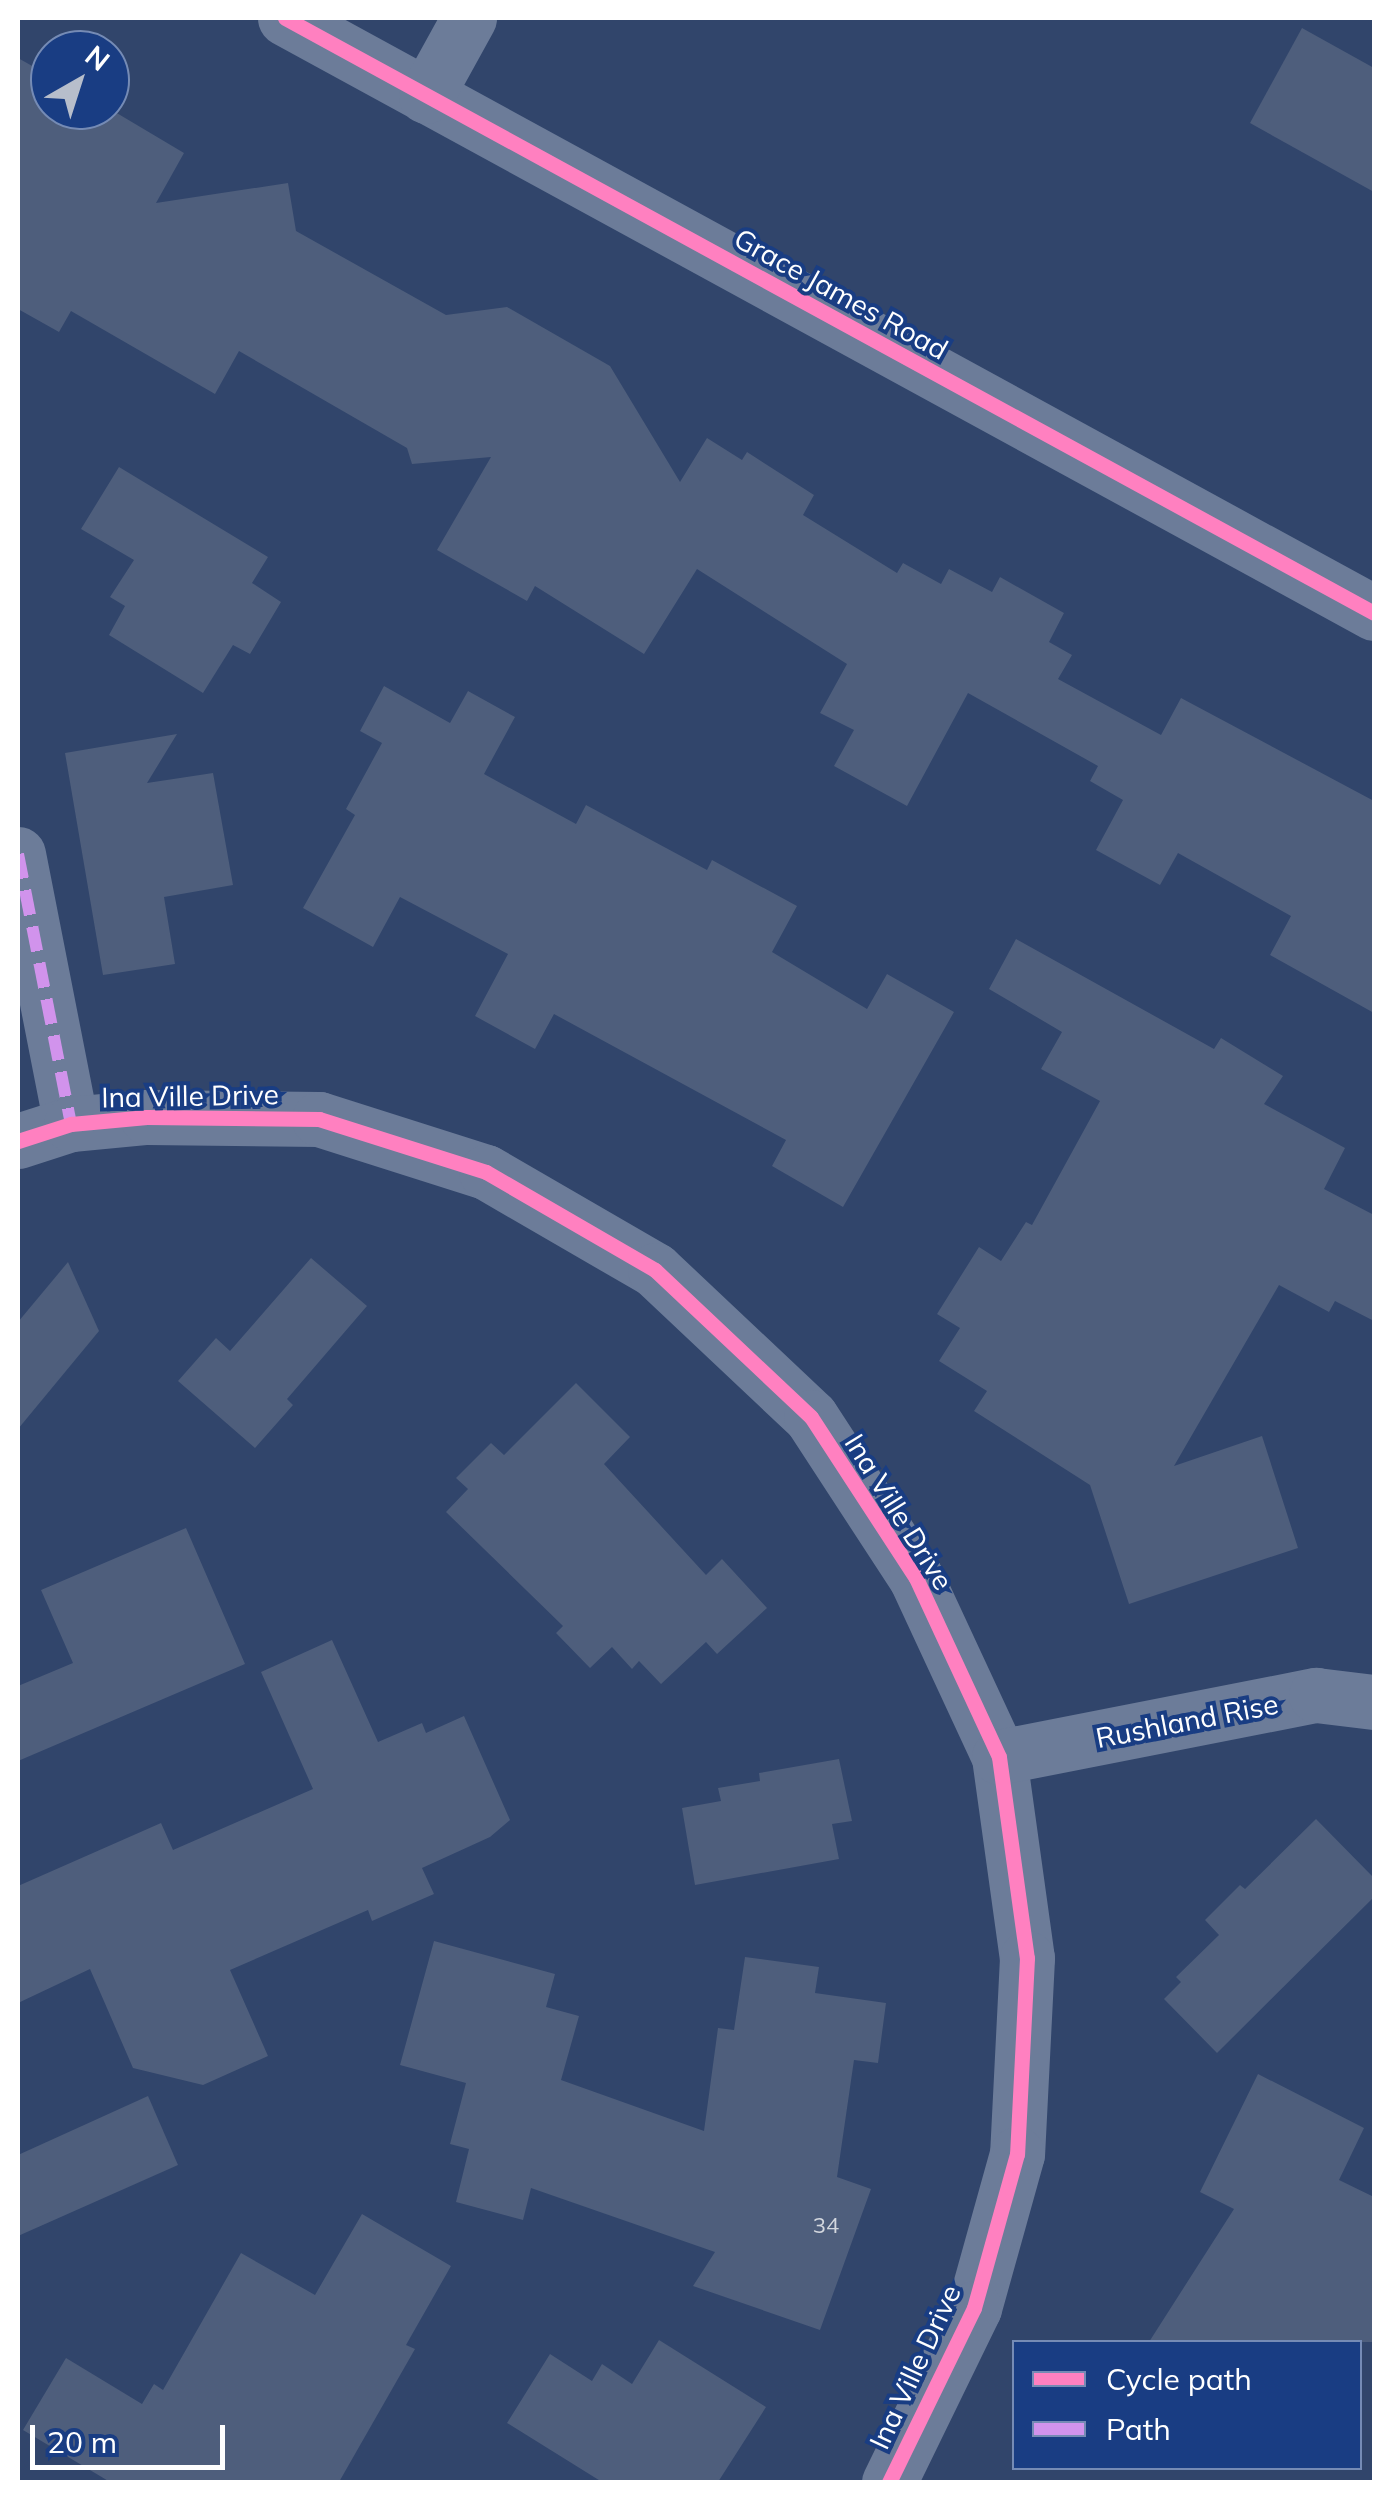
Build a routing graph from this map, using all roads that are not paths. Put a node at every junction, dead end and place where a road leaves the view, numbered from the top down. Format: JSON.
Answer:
{"nodes":[{"id":1,"x":285,"y":18,"type":"edge"},
{"id":2,"x":469,"y":18,"type":"edge"},
{"id":3,"x":426,"y":96,"type":"junction"},
{"id":4,"x":1374,"y":613,"type":"edge"},
{"id":5,"x":18,"y":854,"type":"edge"},
{"id":6,"x":71,"y":1124,"type":"junction"},
{"id":7,"x":18,"y":1141,"type":"edge"},
{"id":8,"x":1374,"y":1702,"type":"edge"},
{"id":9,"x":999,"y":1757,"type":"junction"},
{"id":10,"x":888,"y":2482,"type":"edge"}],
"edges":[{"from":1,"to":3,"type":"street","name":"Grace James Road"},
{"from":2,"to":3,"type":"street"},
{"from":3,"to":4,"type":"street","name":"Grace James Road"},
{"from":5,"to":6,"type":"street"},
{"from":6,"to":7,"type":"street","name":"Ina Ville Drive"},
{"from":6,"to":9,"type":"street","name":"Ina Ville Drive"},
{"from":8,"to":9,"type":"street","name":"Rushland Rise"},
{"from":9,"to":10,"type":"street","name":"Ina Ville Drive"}]}
